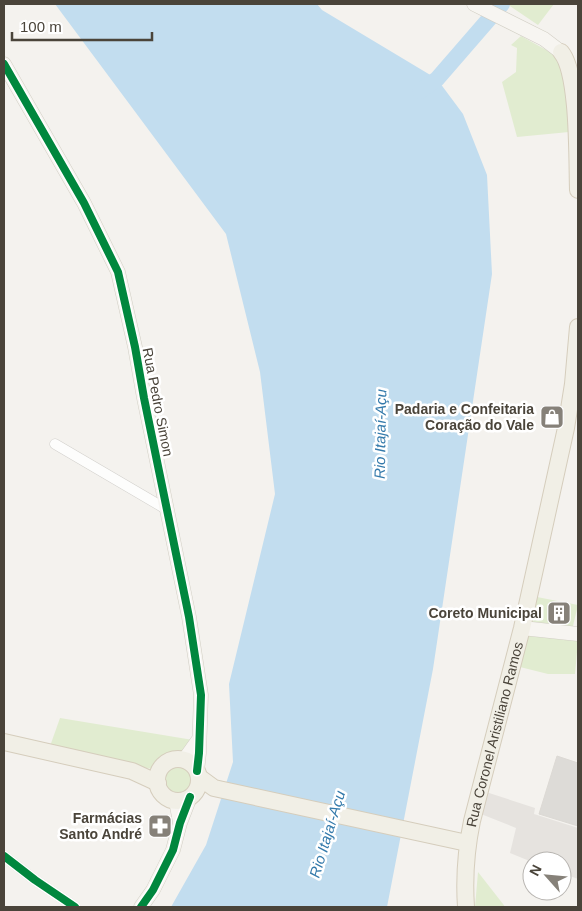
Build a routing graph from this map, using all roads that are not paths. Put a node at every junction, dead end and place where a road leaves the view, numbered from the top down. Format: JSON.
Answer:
{"nodes":[{"id":1,"x":474,"y":4,"type":"edge"},
{"id":2,"x":571,"y":54,"type":"edge"},
{"id":3,"x":4,"y":64,"type":"edge"},
{"id":4,"x":578,"y":190,"type":"edge"},
{"id":5,"x":578,"y":327,"type":"edge"},
{"id":6,"x":55,"y":444,"type":"dead end"},
{"id":7,"x":166,"y":509,"type":"junction"},
{"id":8,"x":522,"y":628,"type":"junction"},
{"id":9,"x":578,"y":634,"type":"edge"},
{"id":10,"x":4,"y":742,"type":"edge"},
{"id":11,"x":159,"y":776,"type":"junction"},
{"id":12,"x":190,"y":783,"type":"junction"},
{"id":13,"x":468,"y":844,"type":"junction"},
{"id":14,"x":4,"y":856,"type":"edge"},
{"id":15,"x":75,"y":907,"type":"edge"},
{"id":16,"x":141,"y":907,"type":"edge"},
{"id":17,"x":466,"y":907,"type":"edge"}],
"edges":[{"from":1,"to":2,"type":"street"},
{"from":2,"to":4,"type":"main road"},
{"from":3,"to":7,"type":"street","name":"Rua Pedro Simon"},
{"from":5,"to":8,"type":"main road","name":"Rua Coronel Aristiliano Ramos"},
{"from":6,"to":7,"type":"street"},
{"from":7,"to":12,"type":"street","name":"Rua Pedro Simon"},
{"from":8,"to":9,"type":"street"},
{"from":8,"to":13,"type":"main road","name":"Rua Coronel Aristiliano Ramos"},
{"from":10,"to":11,"type":"main road"},
{"from":11,"to":12,"type":"main road"},
{"from":11,"to":12,"type":"main road"},
{"from":12,"to":13,"type":"main road"},
{"from":12,"to":16,"type":"street","name":"Rua Pedro Simon"},
{"from":13,"to":17,"type":"main road","name":"Rua Coronel Aristiliano Ramos"},
{"from":14,"to":15,"type":"street"}]}
